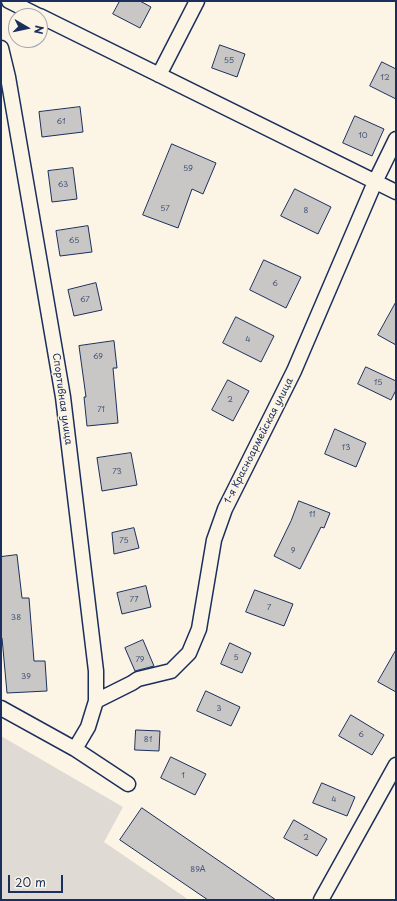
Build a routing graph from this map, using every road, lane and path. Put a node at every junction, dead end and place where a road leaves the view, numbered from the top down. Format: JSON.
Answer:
{"nodes":[{"id":1,"x":9,"y":1,"type":"edge"},
{"id":2,"x":197,"y":1,"type":"edge"},
{"id":3,"x":23,"y":8,"type":"edge"},
{"id":4,"x":48,"y":20,"type":"edge"},
{"id":5,"x":1,"y":48,"type":"edge"},
{"id":6,"x":159,"y":75,"type":"junction"},
{"id":7,"x":396,"y":139,"type":"edge"},
{"id":8,"x":375,"y":182,"type":"junction"},
{"id":9,"x":396,"y":192,"type":"edge"},
{"id":10,"x":96,"y":701,"type":"junction"},
{"id":11,"x":1,"y":708,"type":"edge"},
{"id":12,"x":75,"y":749,"type":"junction"},
{"id":13,"x":396,"y":765,"type":"edge"},
{"id":14,"x":128,"y":784,"type":"dead end"},
{"id":15,"x":321,"y":900,"type":"edge"}],
"edges":[{"from":1,"to":3,"type":"street"},
{"from":2,"to":6,"type":"street"},
{"from":4,"to":6,"type":"street"},
{"from":5,"to":10,"type":"street","name":"Спортивная улица"},
{"from":6,"to":8,"type":"street"},
{"from":7,"to":8,"type":"street","name":"1-я Красноармейская улица"},
{"from":8,"to":9,"type":"street"},
{"from":8,"to":10,"type":"street","name":"1-я Красноармейская улица"},
{"from":10,"to":12,"type":"street","name":"Спортивная улица"},
{"from":11,"to":12,"type":"street"},
{"from":12,"to":14,"type":"street"},
{"from":13,"to":15,"type":"street"}]}
